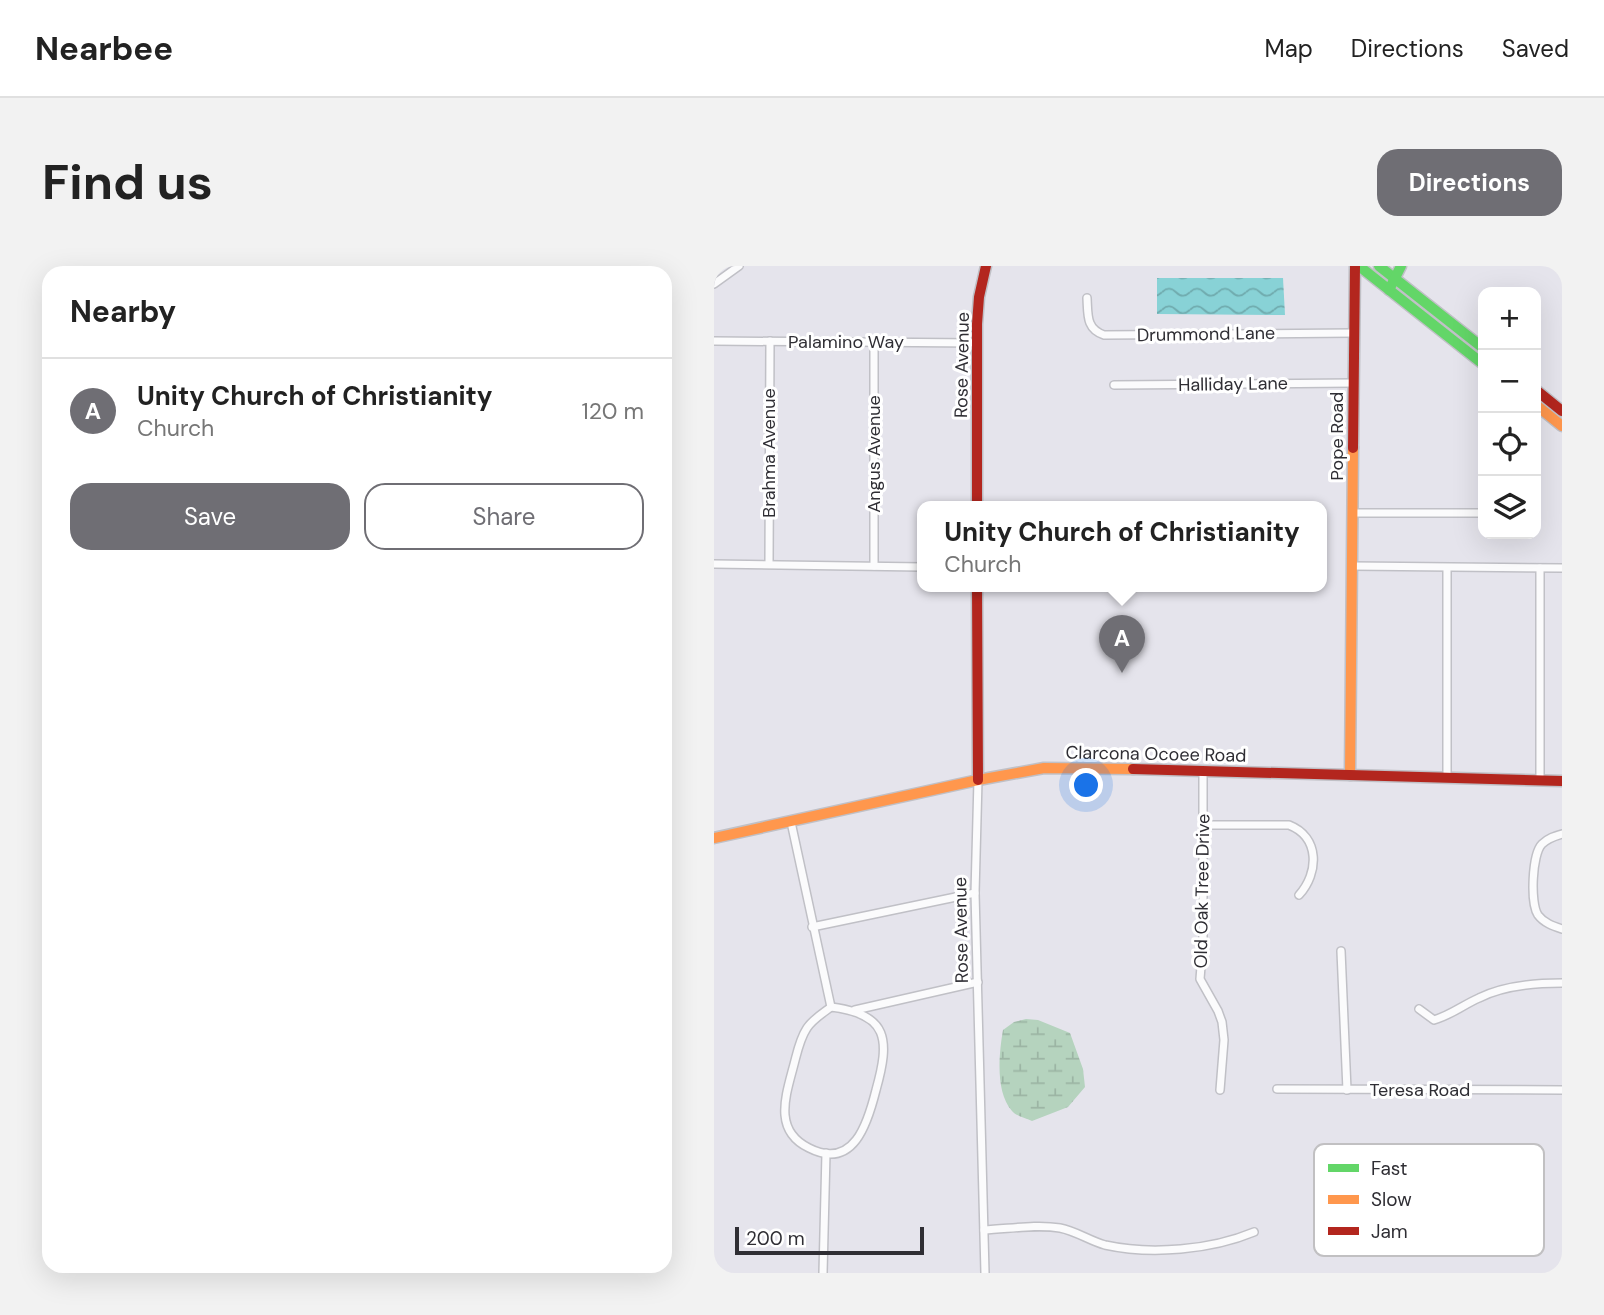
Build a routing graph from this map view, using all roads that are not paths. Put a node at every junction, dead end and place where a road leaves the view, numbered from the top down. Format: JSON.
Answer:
{"nodes":[{"id":1,"x":739,"y":266,"type":"edge"},
{"id":2,"x":986,"y":266,"type":"edge"},
{"id":3,"x":1357,"y":266,"type":"edge"},
{"id":4,"x":1379,"y":266,"type":"edge"},
{"id":5,"x":1401,"y":266,"type":"edge"},
{"id":6,"x":1396,"y":280,"type":"junction"},
{"id":7,"x":714,"y":284,"type":"edge"},
{"id":8,"x":1389,"y":290,"type":"junction"},
{"id":9,"x":1087,"y":298,"type":"dead end"},
{"id":10,"x":1353,"y":333,"type":"junction"},
{"id":11,"x":714,"y":341,"type":"edge"},
{"id":12,"x":770,"y":341,"type":"junction"},
{"id":13,"x":874,"y":341,"type":"junction"},
{"id":14,"x":977,"y":342,"type":"junction"},
{"id":15,"x":1478,"y":344,"type":"edge"},
{"id":16,"x":1478,"y":360,"type":"edge"},
{"id":17,"x":1353,"y":383,"type":"junction"},
{"id":18,"x":1114,"y":385,"type":"dead end"},
{"id":19,"x":1541,"y":394,"type":"edge"},
{"id":20,"x":1541,"y":409,"type":"edge"},
{"id":21,"x":1562,"y":411,"type":"edge"},
{"id":22,"x":1562,"y":426,"type":"edge"},
{"id":23,"x":977,"y":501,"type":"edge"},
{"id":24,"x":1353,"y":513,"type":"junction"},
{"id":25,"x":1478,"y":513,"type":"edge"},
{"id":26,"x":714,"y":564,"type":"edge"},
{"id":27,"x":769,"y":564,"type":"junction"},
{"id":28,"x":874,"y":566,"type":"junction"},
{"id":29,"x":1352,"y":566,"type":"junction"},
{"id":30,"x":917,"y":567,"type":"edge"},
{"id":31,"x":1447,"y":568,"type":"junction"},
{"id":32,"x":1540,"y":568,"type":"junction"},
{"id":33,"x":1562,"y":568,"type":"edge"},
{"id":34,"x":977,"y":592,"type":"edge"},
{"id":35,"x":1203,"y":770,"type":"junction"},
{"id":36,"x":1350,"y":775,"type":"junction"},
{"id":37,"x":1447,"y":777,"type":"junction"},
{"id":38,"x":978,"y":780,"type":"junction"},
{"id":39,"x":1540,"y":780,"type":"junction"},
{"id":40,"x":1562,"y":781,"type":"edge"},
{"id":41,"x":791,"y":822,"type":"junction"},
{"id":42,"x":1203,"y":825,"type":"junction"},
{"id":43,"x":1562,"y":834,"type":"edge"},
{"id":44,"x":714,"y":838,"type":"edge"},
{"id":45,"x":975,"y":893,"type":"junction"},
{"id":46,"x":1299,"y":895,"type":"dead end"},
{"id":47,"x":813,"y":927,"type":"junction"},
{"id":48,"x":1562,"y":929,"type":"edge"},
{"id":49,"x":1341,"y":951,"type":"dead end"},
{"id":50,"x":978,"y":982,"type":"junction"},
{"id":51,"x":1562,"y":983,"type":"edge"},
{"id":52,"x":831,"y":1007,"type":"junction"},
{"id":53,"x":1419,"y":1009,"type":"dead end"},
{"id":54,"x":855,"y":1010,"type":"junction"},
{"id":55,"x":1277,"y":1089,"type":"dead end"},
{"id":56,"x":1220,"y":1090,"type":"dead end"},
{"id":57,"x":1347,"y":1090,"type":"junction"},
{"id":58,"x":1562,"y":1090,"type":"edge"},
{"id":59,"x":825,"y":1153,"type":"junction"},
{"id":60,"x":984,"y":1230,"type":"junction"},
{"id":61,"x":1254,"y":1232,"type":"dead end"},
{"id":62,"x":823,"y":1273,"type":"edge"},
{"id":63,"x":985,"y":1273,"type":"edge"}],
"edges":[{"from":1,"to":7,"type":"street"},
{"from":2,"to":14,"type":"main road","name":"Rose Avenue"},
{"from":3,"to":8,"type":"main road"},
{"from":3,"to":10,"type":"main road","name":"Pope Road"},
{"from":4,"to":6,"type":"main road"},
{"from":5,"to":6,"type":"main road"},
{"from":6,"to":8,"type":"main road"},
{"from":6,"to":15,"type":"main road"},
{"from":8,"to":16,"type":"main road"},
{"from":9,"to":10,"type":"street","name":"Drummond Lane"},
{"from":10,"to":17,"type":"main road","name":"Pope Road"},
{"from":11,"to":12,"type":"street","name":"Palamino Way"},
{"from":12,"to":13,"type":"street","name":"Palamino Way"},
{"from":12,"to":27,"type":"street","name":"Brahma Avenue"},
{"from":13,"to":14,"type":"street","name":"Palamino Way"},
{"from":13,"to":28,"type":"street","name":"Angus Avenue"},
{"from":14,"to":23,"type":"main road","name":"Rose Avenue"},
{"from":17,"to":18,"type":"street","name":"Halliday Lane"},
{"from":17,"to":24,"type":"main road","name":"Pope Road"},
{"from":19,"to":21,"type":"main road"},
{"from":20,"to":22,"type":"main road"},
{"from":24,"to":25,"type":"street"},
{"from":24,"to":29,"type":"main road","name":"Pope Road"},
{"from":26,"to":27,"type":"street"},
{"from":27,"to":28,"type":"street"},
{"from":28,"to":30,"type":"street"},
{"from":29,"to":31,"type":"street"},
{"from":29,"to":36,"type":"main road","name":"Pope Road"},
{"from":31,"to":32,"type":"street"},
{"from":31,"to":37,"type":"street"},
{"from":32,"to":33,"type":"street"},
{"from":32,"to":39,"type":"street"},
{"from":34,"to":38,"type":"main road","name":"Rose Avenue"},
{"from":35,"to":36,"type":"main road","name":"Clarcona Ocoee Road"},
{"from":35,"to":38,"type":"main road","name":"Clarcona Ocoee Road"},
{"from":35,"to":42,"type":"street","name":"Old Oak Tree Drive"},
{"from":36,"to":37,"type":"main road","name":"Clarcona Ocoee Road"},
{"from":37,"to":39,"type":"main road","name":"Clarcona Ocoee Road"},
{"from":38,"to":41,"type":"main road","name":"Clarcona Ocoee Road"},
{"from":38,"to":45,"type":"street","name":"Rose Avenue"},
{"from":39,"to":40,"type":"main road","name":"Clarcona Ocoee Road"},
{"from":41,"to":44,"type":"main road","name":"Clarcona Ocoee Road"},
{"from":41,"to":47,"type":"street"},
{"from":42,"to":46,"type":"street"},
{"from":42,"to":56,"type":"street","name":"Old Oak Tree Drive"},
{"from":43,"to":48,"type":"street"},
{"from":45,"to":47,"type":"street"},
{"from":45,"to":50,"type":"street","name":"Rose Avenue"},
{"from":47,"to":52,"type":"street"},
{"from":49,"to":57,"type":"street"},
{"from":50,"to":54,"type":"street"},
{"from":50,"to":60,"type":"street","name":"Rose Avenue"},
{"from":51,"to":53,"type":"street"},
{"from":52,"to":54,"type":"street"},
{"from":52,"to":59,"type":"street"},
{"from":54,"to":59,"type":"street"},
{"from":55,"to":57,"type":"street","name":"Teresa Road"},
{"from":57,"to":58,"type":"street","name":"Teresa Road"},
{"from":59,"to":62,"type":"street"},
{"from":60,"to":61,"type":"street"},
{"from":60,"to":63,"type":"street","name":"Rose Avenue"}]}
